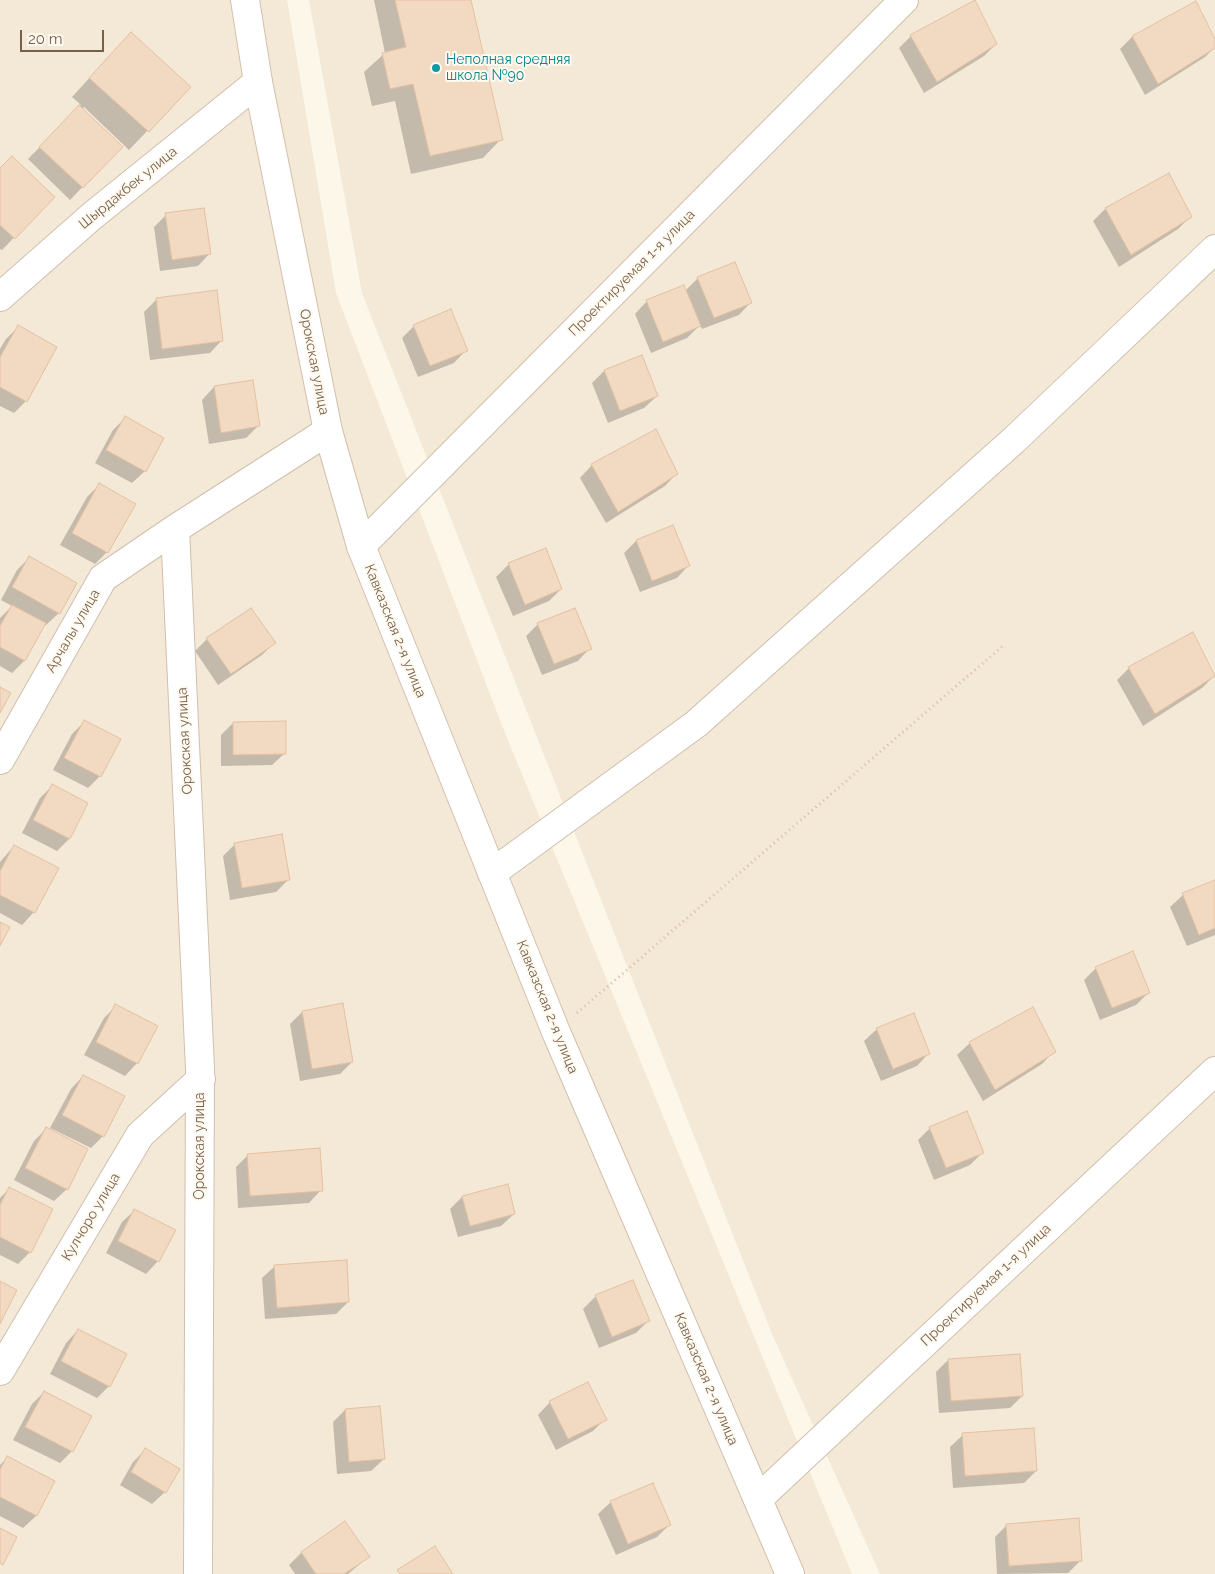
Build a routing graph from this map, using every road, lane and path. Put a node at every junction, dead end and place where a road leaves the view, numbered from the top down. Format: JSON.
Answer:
{"nodes":[{"id":1,"x":245,"y":0,"type":"edge"},
{"id":2,"x":904,"y":0,"type":"edge"},
{"id":3,"x":258,"y":82,"type":"junction"},
{"id":4,"x":1215,"y":250,"type":"edge"},
{"id":5,"x":0,"y":297,"type":"edge"},
{"id":6,"x":328,"y":430,"type":"junction"},
{"id":7,"x":175,"y":529,"type":"junction"},
{"id":8,"x":361,"y":546,"type":"junction"},
{"id":9,"x":1004,"y":645,"type":"dead end"},
{"id":10,"x":0,"y":760,"type":"edge"},
{"id":11,"x":492,"y":873,"type":"junction"},
{"id":12,"x":556,"y":1032,"type":"junction"},
{"id":13,"x":1215,"y":1071,"type":"edge"},
{"id":14,"x":201,"y":1079,"type":"junction"},
{"id":15,"x":0,"y":1371,"type":"edge"},
{"id":16,"x":758,"y":1499,"type":"junction"},
{"id":17,"x":198,"y":1574,"type":"edge"},
{"id":18,"x":790,"y":1574,"type":"edge"}],
"edges":[{"from":1,"to":3,"type":"street","name":"Орокская улица"},
{"from":2,"to":8,"type":"street","name":"Проектируемая 1-я улица"},
{"from":3,"to":5,"type":"street","name":"Шырдакбек улица"},
{"from":3,"to":6,"type":"street","name":"Орокская улица"},
{"from":4,"to":11,"type":"street"},
{"from":6,"to":7,"type":"street","name":"Орокская улица"},
{"from":6,"to":8,"type":"street","name":"Кавказская 2-я улица"},
{"from":7,"to":10,"type":"street","name":"Арчалы улица"},
{"from":7,"to":14,"type":"street","name":"Орокская улица"},
{"from":8,"to":11,"type":"street","name":"Кавказская 2-я улица"},
{"from":9,"to":12,"type":"path"},
{"from":11,"to":12,"type":"street","name":"Кавказская 2-я улица"},
{"from":12,"to":16,"type":"street","name":"Кавказская 2-я улица"},
{"from":13,"to":16,"type":"street","name":"Проектируемая 1-я улица"},
{"from":14,"to":15,"type":"street","name":"Кулчоро улица"},
{"from":14,"to":17,"type":"street","name":"Орокская улица"},
{"from":16,"to":18,"type":"street","name":"Кавказская 2-я улица"}]}
